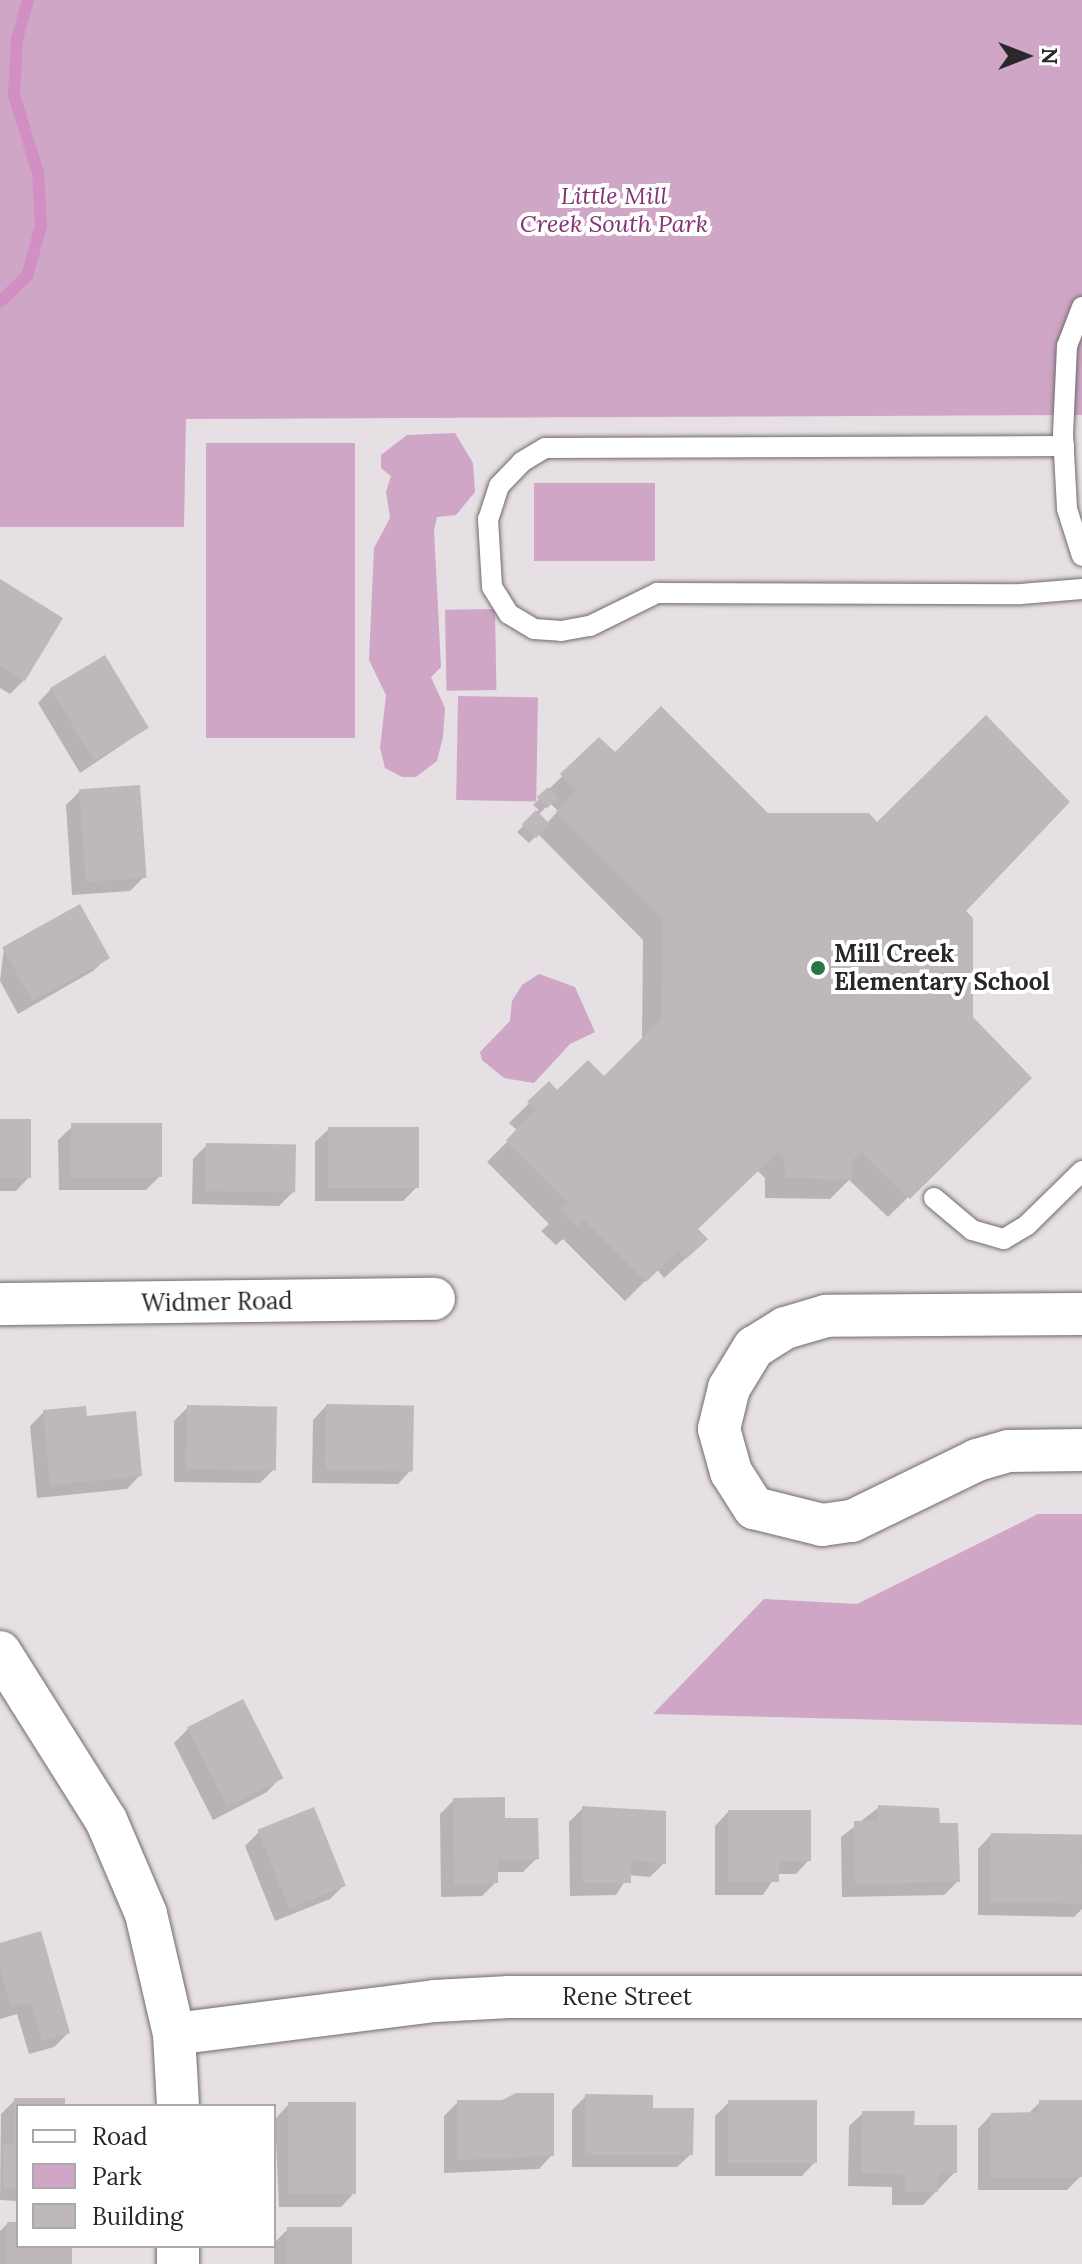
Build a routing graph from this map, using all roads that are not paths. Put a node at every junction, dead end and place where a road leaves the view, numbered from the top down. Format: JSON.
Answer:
{"nodes":[{"id":1,"x":1082,"y":307,"type":"edge"},
{"id":2,"x":1064,"y":446,"type":"junction"},
{"id":3,"x":1082,"y":556,"type":"edge"},
{"id":4,"x":1082,"y":589,"type":"edge"},
{"id":5,"x":1082,"y":1171,"type":"edge"},
{"id":6,"x":934,"y":1198,"type":"dead end"},
{"id":7,"x":434,"y":1299,"type":"dead end"},
{"id":8,"x":0,"y":1304,"type":"edge"},
{"id":9,"x":1082,"y":1314,"type":"edge"},
{"id":10,"x":1082,"y":1450,"type":"edge"},
{"id":11,"x":0,"y":1652,"type":"edge"},
{"id":12,"x":1082,"y":1997,"type":"edge"},
{"id":13,"x":174,"y":2034,"type":"junction"},
{"id":14,"x":178,"y":2104,"type":"edge"}],
"edges":[{"from":1,"to":2,"type":"lane"},
{"from":2,"to":3,"type":"lane"},
{"from":2,"to":4,"type":"lane"},
{"from":5,"to":6,"type":"lane"},
{"from":7,"to":8,"type":"street","name":"Widmer Road"},
{"from":9,"to":10,"type":"street"},
{"from":11,"to":13,"type":"street"},
{"from":12,"to":13,"type":"street","name":"Rene Street"},
{"from":13,"to":14,"type":"street"}]}
